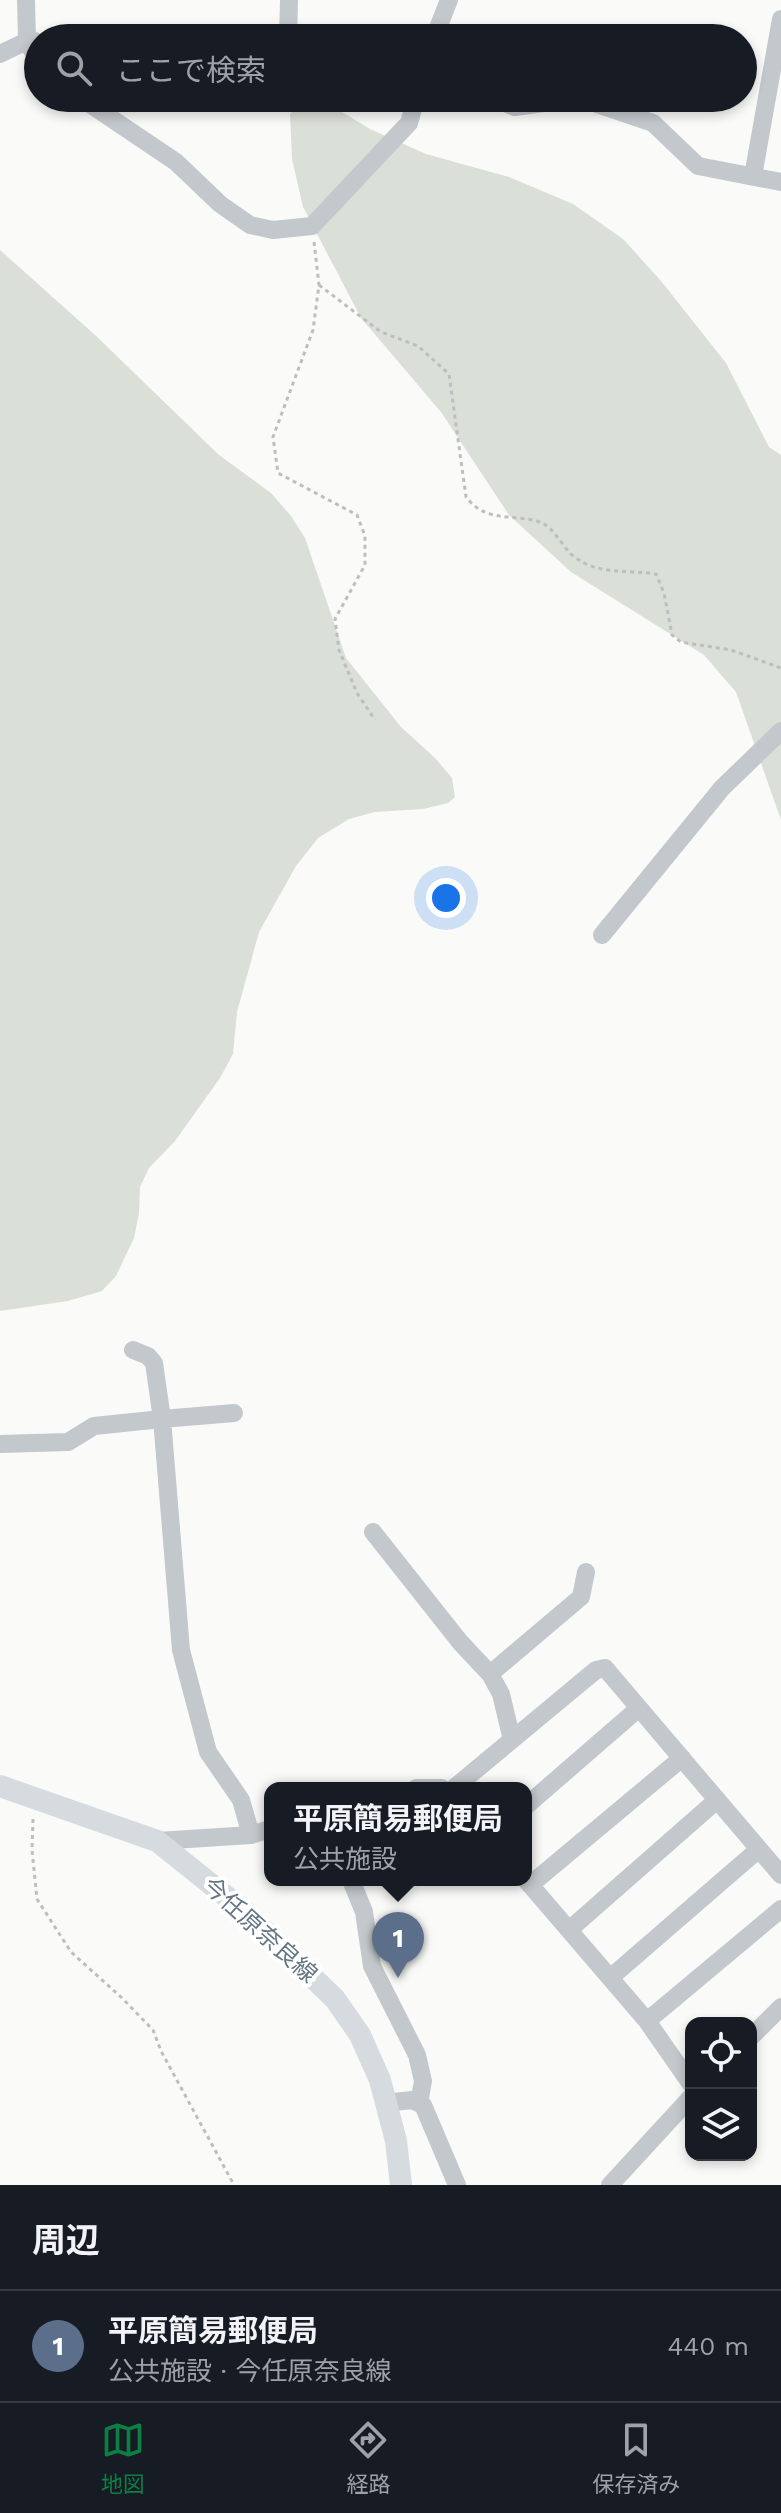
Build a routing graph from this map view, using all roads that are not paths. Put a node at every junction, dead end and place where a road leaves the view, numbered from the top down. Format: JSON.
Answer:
{"nodes":[{"id":1,"x":26,"y":0,"type":"edge"},
{"id":2,"x":289,"y":0,"type":"edge"},
{"id":3,"x":449,"y":0,"type":"edge"},
{"id":4,"x":781,"y":19,"type":"edge"},
{"id":5,"x":30,"y":24,"type":"edge"},
{"id":6,"x":288,"y":24,"type":"edge"},
{"id":7,"x":440,"y":24,"type":"edge"},
{"id":8,"x":24,"y":44,"type":"edge"},
{"id":9,"x":0,"y":54,"type":"edge"},
{"id":10,"x":102,"y":112,"type":"edge"},
{"id":11,"x":412,"y":112,"type":"edge"},
{"id":12,"x":620,"y":112,"type":"edge"},
{"id":13,"x":753,"y":176,"type":"junction"},
{"id":14,"x":781,"y":182,"type":"edge"},
{"id":15,"x":781,"y":731,"type":"edge"},
{"id":16,"x":602,"y":935,"type":"dead end"},
{"id":17,"x":133,"y":1350,"type":"dead end"},
{"id":18,"x":234,"y":1413,"type":"dead end"},
{"id":19,"x":162,"y":1419,"type":"junction"},
{"id":20,"x":0,"y":1444,"type":"edge"},
{"id":21,"x":373,"y":1532,"type":"dead end"},
{"id":22,"x":586,"y":1572,"type":"dead end"},
{"id":23,"x":490,"y":1674,"type":"junction"},
{"id":24,"x":639,"y":1708,"type":"junction"},
{"id":25,"x":512,"y":1740,"type":"junction"},
{"id":26,"x":682,"y":1758,"type":"junction"},
{"id":27,"x":461,"y":1782,"type":"edge"},
{"id":28,"x":0,"y":1786,"type":"edge"},
{"id":29,"x":717,"y":1800,"type":"junction"},
{"id":30,"x":532,"y":1801,"type":"edge"},
{"id":31,"x":264,"y":1831,"type":"edge"},
{"id":32,"x":251,"y":1835,"type":"junction"},
{"id":33,"x":157,"y":1841,"type":"junction"},
{"id":34,"x":759,"y":1849,"type":"junction"},
{"id":35,"x":781,"y":1875,"type":"edge"},
{"id":36,"x":532,"y":1880,"type":"edge"},
{"id":37,"x":353,"y":1886,"type":"edge"},
{"id":38,"x":531,"y":1886,"type":"edge"},
{"id":39,"x":781,"y":1909,"type":"edge"},
{"id":40,"x":569,"y":1930,"type":"junction"},
{"id":41,"x":610,"y":1978,"type":"junction"},
{"id":42,"x":781,"y":2007,"type":"edge"},
{"id":43,"x":647,"y":2021,"type":"junction"},
{"id":44,"x":757,"y":2031,"type":"edge"},
{"id":45,"x":685,"y":2075,"type":"edge"},
{"id":46,"x":385,"y":2103,"type":"junction"},
{"id":47,"x":419,"y":2103,"type":"junction"},
{"id":48,"x":685,"y":2104,"type":"edge"},
{"id":49,"x":401,"y":2185,"type":"edge"},
{"id":50,"x":457,"y":2185,"type":"edge"},
{"id":51,"x":610,"y":2185,"type":"edge"}],
"edges":[{"from":1,"to":5,"type":"street"},
{"from":2,"to":6,"type":"street"},
{"from":3,"to":7,"type":"street"},
{"from":4,"to":13,"type":"street"},
{"from":8,"to":9,"type":"street"},
{"from":10,"to":11,"type":"street"},
{"from":12,"to":13,"type":"street"},
{"from":13,"to":14,"type":"street"},
{"from":15,"to":16,"type":"street"},
{"from":17,"to":19,"type":"street"},
{"from":18,"to":19,"type":"street"},
{"from":19,"to":20,"type":"street"},
{"from":19,"to":32,"type":"street"},
{"from":21,"to":23,"type":"street"},
{"from":22,"to":23,"type":"street"},
{"from":23,"to":25,"type":"street"},
{"from":24,"to":25,"type":"street"},
{"from":24,"to":26,"type":"street"},
{"from":24,"to":30,"type":"street"},
{"from":25,"to":27,"type":"street"},
{"from":26,"to":29,"type":"street"},
{"from":26,"to":36,"type":"street"},
{"from":28,"to":33,"type":"main road","name":"今任原奈良線"},
{"from":29,"to":34,"type":"street"},
{"from":29,"to":40,"type":"street"},
{"from":31,"to":32,"type":"street"},
{"from":32,"to":33,"type":"street"},
{"from":33,"to":46,"type":"main road","name":"今任原奈良線"},
{"from":34,"to":35,"type":"street"},
{"from":34,"to":41,"type":"street"},
{"from":37,"to":47,"type":"street"},
{"from":38,"to":40,"type":"street"},
{"from":39,"to":43,"type":"street"},
{"from":40,"to":41,"type":"street"},
{"from":41,"to":43,"type":"street"},
{"from":42,"to":44,"type":"street"},
{"from":43,"to":45,"type":"street"},
{"from":46,"to":47,"type":"street"},
{"from":46,"to":49,"type":"main road","name":"今任原奈良線"},
{"from":47,"to":50,"type":"street"},
{"from":48,"to":51,"type":"street"}]}
